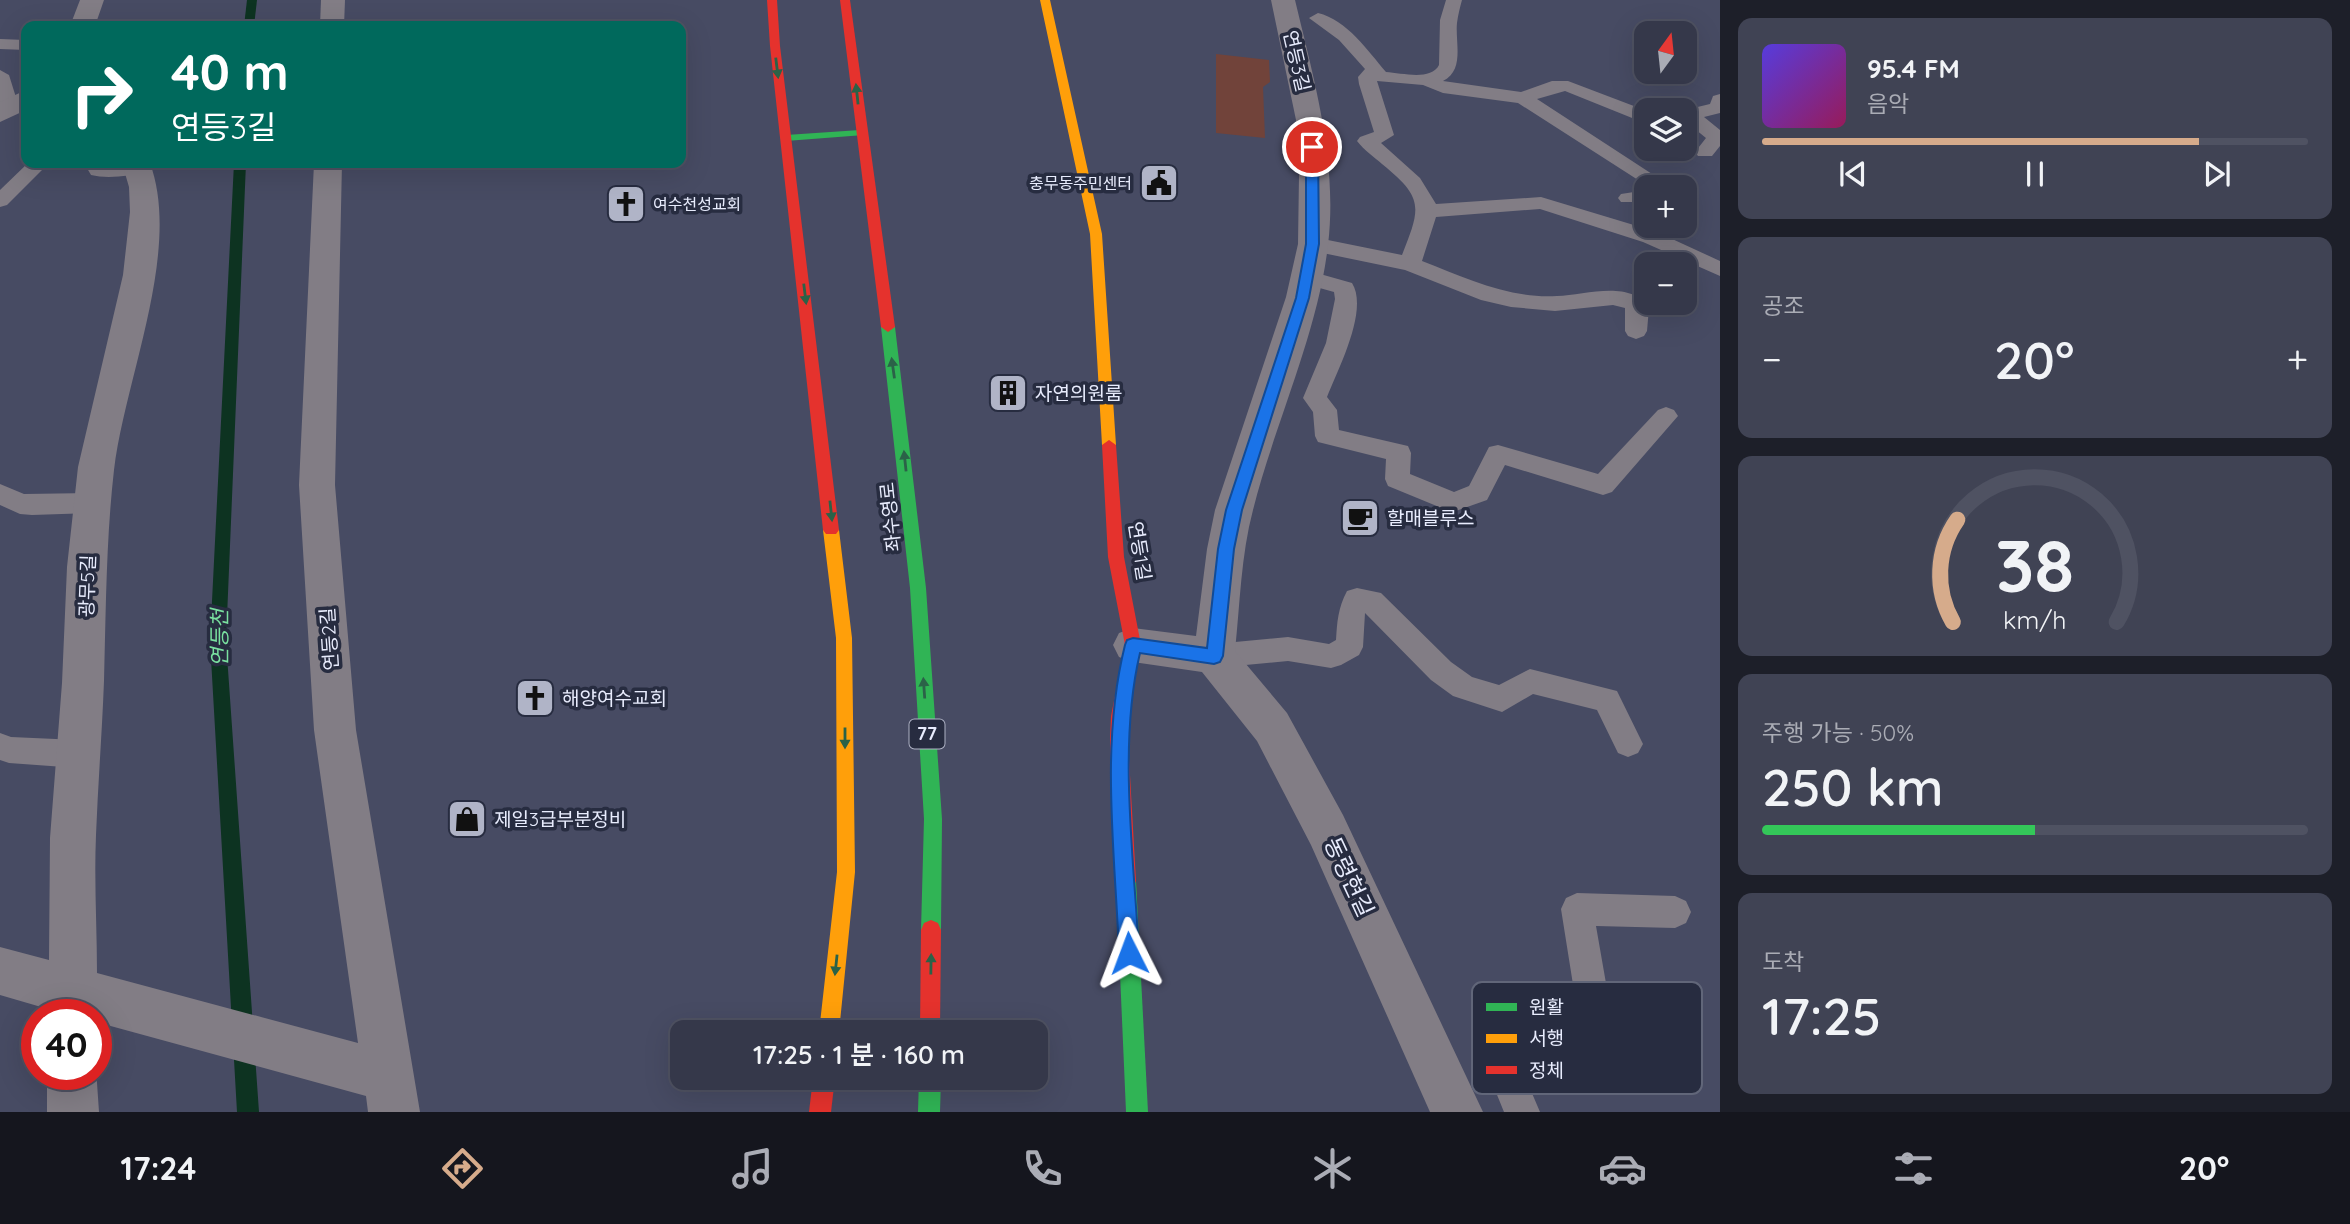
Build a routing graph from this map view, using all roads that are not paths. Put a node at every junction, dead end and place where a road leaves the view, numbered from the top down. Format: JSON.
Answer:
{"nodes":[{"id":1,"x":333,"y":0,"type":"edge"},
{"id":2,"x":772,"y":0,"type":"edge"},
{"id":3,"x":845,"y":0,"type":"edge"},
{"id":4,"x":1045,"y":0,"type":"edge"},
{"id":5,"x":1283,"y":0,"type":"edge"},
{"id":6,"x":1454,"y":0,"type":"edge"},
{"id":7,"x":89,"y":10,"type":"edge"},
{"id":8,"x":1318,"y":18,"type":"dead end"},
{"id":9,"x":74,"y":21,"type":"edge"},
{"id":10,"x":332,"y":21,"type":"edge"},
{"id":11,"x":0,"y":44,"type":"edge"},
{"id":12,"x":21,"y":45,"type":"edge"},
{"id":13,"x":1373,"y":71,"type":"junction"},
{"id":14,"x":0,"y":75,"type":"edge"},
{"id":15,"x":1429,"y":81,"type":"junction"},
{"id":16,"x":1522,"y":98,"type":"junction"},
{"id":17,"x":1720,"y":100,"type":"edge"},
{"id":18,"x":9,"y":106,"type":"edge"},
{"id":19,"x":1634,"y":113,"type":"edge"},
{"id":20,"x":860,"y":134,"type":"junction"},
{"id":21,"x":786,"y":138,"type":"junction"},
{"id":22,"x":1705,"y":151,"type":"edge"},
{"id":23,"x":34,"y":168,"type":"edge"},
{"id":24,"x":96,"y":168,"type":"edge"},
{"id":25,"x":121,"y":168,"type":"edge"},
{"id":26,"x":138,"y":168,"type":"edge"},
{"id":27,"x":328,"y":168,"type":"edge"},
{"id":28,"x":1643,"y":175,"type":"edge"},
{"id":29,"x":0,"y":201,"type":"edge"},
{"id":30,"x":1427,"y":211,"type":"junction"},
{"id":31,"x":1313,"y":244,"type":"junction"},
{"id":32,"x":1410,"y":264,"type":"junction"},
{"id":33,"x":1720,"y":269,"type":"edge"},
{"id":34,"x":1306,"y":277,"type":"junction"},
{"id":35,"x":1636,"y":331,"type":"dead end"},
{"id":36,"x":1666,"y":416,"type":"dead end"},
{"id":37,"x":0,"y":494,"type":"edge"},
{"id":38,"x":92,"y":503,"type":"junction"},
{"id":39,"x":1133,"y":645,"type":"junction"},
{"id":40,"x":1214,"y":656,"type":"junction"},
{"id":41,"x":1628,"y":744,"type":"dead end"},
{"id":42,"x":0,"y":746,"type":"edge"},
{"id":43,"x":78,"y":754,"type":"junction"},
{"id":44,"x":1675,"y":912,"type":"dead end"},
{"id":45,"x":0,"y":971,"type":"edge"},
{"id":46,"x":1589,"y":982,"type":"edge"},
{"id":47,"x":64,"y":999,"type":"edge"},
{"id":48,"x":73,"y":999,"type":"edge"},
{"id":49,"x":112,"y":1014,"type":"edge"},
{"id":50,"x":830,"y":1020,"type":"edge"},
{"id":51,"x":930,"y":1020,"type":"edge"},
{"id":52,"x":73,"y":1090,"type":"edge"},
{"id":53,"x":823,"y":1090,"type":"edge"},
{"id":54,"x":930,"y":1090,"type":"edge"},
{"id":55,"x":1514,"y":1094,"type":"edge"},
{"id":56,"x":392,"y":1095,"type":"edge"},
{"id":57,"x":73,"y":1112,"type":"edge"},
{"id":58,"x":820,"y":1112,"type":"edge"},
{"id":59,"x":929,"y":1112,"type":"edge"},
{"id":60,"x":1137,"y":1112,"type":"edge"},
{"id":61,"x":1457,"y":1112,"type":"edge"},
{"id":62,"x":1522,"y":1112,"type":"edge"}],
"edges":[{"from":1,"to":10,"type":"street"},
{"from":2,"to":21,"type":"main road","one_way":true},
{"from":20,"to":3,"type":"main road","name":"좌수영로","number":"77","one_way":true},
{"from":4,"to":39,"type":"main road","name":"연등1길"},
{"from":5,"to":31,"type":"street","name":"연등3길"},
{"from":6,"to":15,"type":"lane"},
{"from":7,"to":9,"type":"lane"},
{"from":8,"to":13,"type":"lane"},
{"from":11,"to":12,"type":"lane"},
{"from":13,"to":15,"type":"lane"},
{"from":13,"to":30,"type":"lane"},
{"from":14,"to":18,"type":"lane"},
{"from":15,"to":16,"type":"lane"},
{"from":16,"to":19,"type":"lane"},
{"from":16,"to":28,"type":"lane"},
{"from":17,"to":22,"type":"lane"},
{"from":20,"to":21,"type":"main road"},
{"from":51,"to":20,"type":"main road","name":"좌수영로","number":"77","one_way":true},
{"from":21,"to":50,"type":"main road","one_way":true},
{"from":23,"to":29,"type":"lane"},
{"from":24,"to":25,"type":"lane"},
{"from":26,"to":38,"type":"street","name":"광무5길"},
{"from":27,"to":56,"type":"street","name":"연등2길"},
{"from":30,"to":32,"type":"lane"},
{"from":30,"to":33,"type":"lane"},
{"from":31,"to":32,"type":"lane"},
{"from":31,"to":34,"type":"street","name":"연등3길"},
{"from":32,"to":35,"type":"lane"},
{"from":34,"to":36,"type":"lane"},
{"from":34,"to":40,"type":"street","name":"연등3길"},
{"from":37,"to":38,"type":"lane"},
{"from":38,"to":43,"type":"street","name":"광무5길"},
{"from":39,"to":40,"type":"street"},
{"from":39,"to":60,"type":"main road","name":"연등1길"},
{"from":40,"to":41,"type":"lane"},
{"from":40,"to":61,"type":"street","name":"동령현길"},
{"from":42,"to":43,"type":"lane"},
{"from":43,"to":48,"type":"street","name":"광무5길"},
{"from":44,"to":46,"type":"lane"},
{"from":45,"to":47,"type":"street"},
{"from":49,"to":56,"type":"street"},
{"from":52,"to":57,"type":"street"},
{"from":53,"to":58,"type":"main road"},
{"from":54,"to":59,"type":"main road"},
{"from":55,"to":62,"type":"lane"}]}
